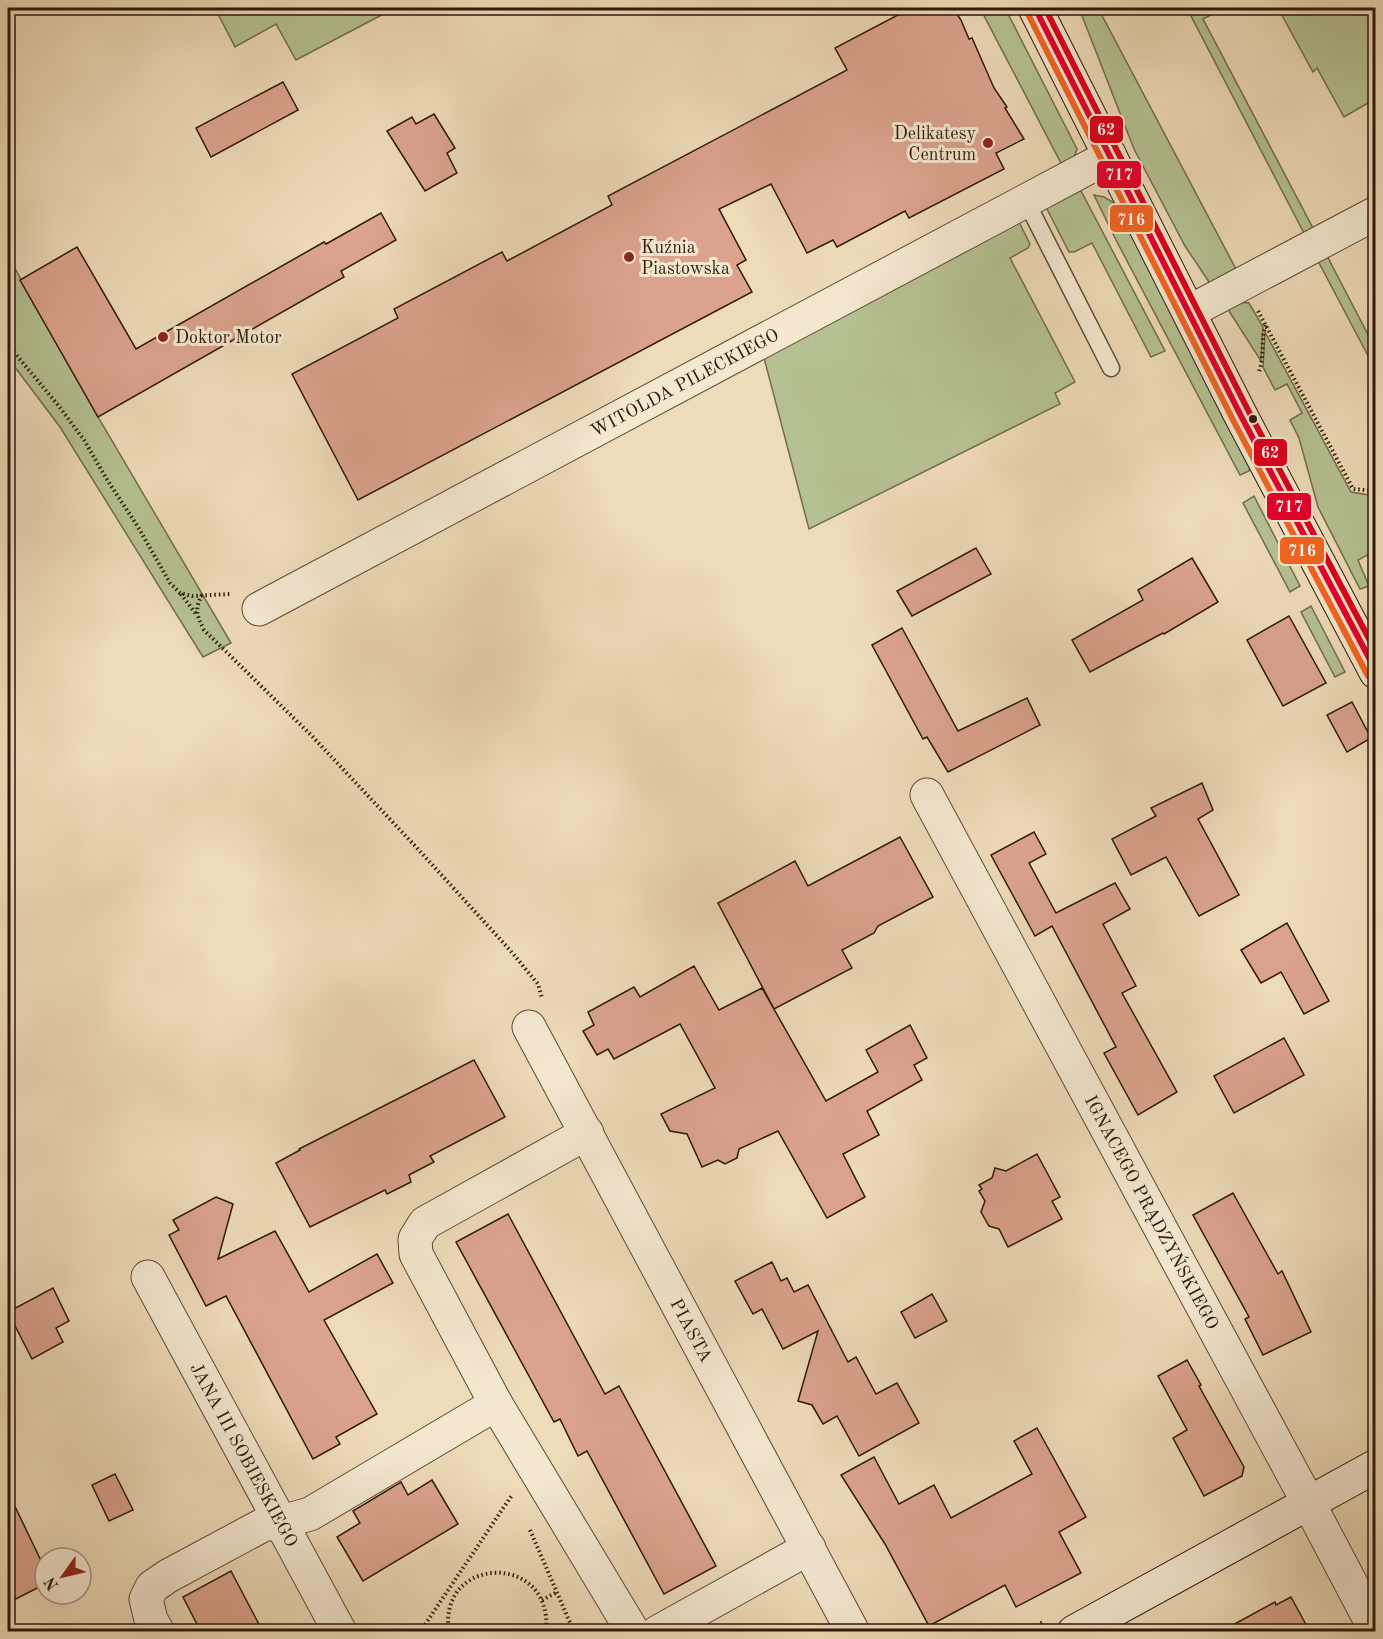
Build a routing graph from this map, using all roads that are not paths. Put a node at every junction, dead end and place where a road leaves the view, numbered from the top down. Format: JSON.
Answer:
{"nodes":[{"id":1,"x":1035,"y":8,"type":"edge"},
{"id":2,"x":1110,"y":156,"type":"junction"},
{"id":3,"x":1026,"y":201,"type":"junction"},
{"id":4,"x":1376,"y":213,"type":"edge"},
{"id":5,"x":1189,"y":312,"type":"junction"},
{"id":6,"x":1111,"y":368,"type":"dead end"},
{"id":7,"x":246,"y":602,"type":"road end"},
{"id":8,"x":1376,"y":672,"type":"edge"},
{"id":9,"x":927,"y":795,"type":"dead end"},
{"id":10,"x":529,"y":1027,"type":"road end"},
{"id":11,"x":587,"y":1133,"type":"junction"},
{"id":12,"x":148,"y":1277,"type":"dead end"},
{"id":13,"x":496,"y":1404,"type":"junction"},
{"id":14,"x":1376,"y":1467,"type":"edge"},
{"id":15,"x":1308,"y":1502,"type":"junction"},
{"id":16,"x":281,"y":1522,"type":"junction"},
{"id":17,"x":809,"y":1548,"type":"junction"},
{"id":18,"x":1376,"y":1631,"type":"edge"},
{"id":19,"x":158,"y":1632,"type":"edge"},
{"id":20,"x":340,"y":1632,"type":"edge"},
{"id":21,"x":633,"y":1632,"type":"edge"},
{"id":22,"x":658,"y":1632,"type":"edge"},
{"id":23,"x":853,"y":1632,"type":"edge"},
{"id":24,"x":1074,"y":1632,"type":"edge"}],
"edges":[{"from":1,"to":2,"type":"street"},
{"from":2,"to":3,"type":"street","name":"WITOLDA PILECKIEGO"},
{"from":2,"to":5,"type":"street"},
{"from":3,"to":6,"type":"lane"},
{"from":3,"to":7,"type":"street","name":"WITOLDA PILECKIEGO"},
{"from":4,"to":5,"type":"street"},
{"from":5,"to":8,"type":"street"},
{"from":9,"to":15,"type":"street","name":"IGNACEGO PRĄDZYŃSKIEGO"},
{"from":10,"to":11,"type":"street","name":"PIASTA"},
{"from":11,"to":13,"type":"street"},
{"from":11,"to":17,"type":"street","name":"PIASTA"},
{"from":12,"to":16,"type":"street","name":"JANA III SOBIESKIEGO"},
{"from":13,"to":16,"type":"street"},
{"from":13,"to":21,"type":"street"},
{"from":14,"to":15,"type":"street"},
{"from":15,"to":18,"type":"street","name":"IGNACEGO PRĄDZYŃSKIEGO"},
{"from":15,"to":24,"type":"street"},
{"from":16,"to":19,"type":"street"},
{"from":16,"to":20,"type":"street","name":"JANA III SOBIESKIEGO"},
{"from":17,"to":22,"type":"street"},
{"from":17,"to":23,"type":"street","name":"PIASTA"}]}
